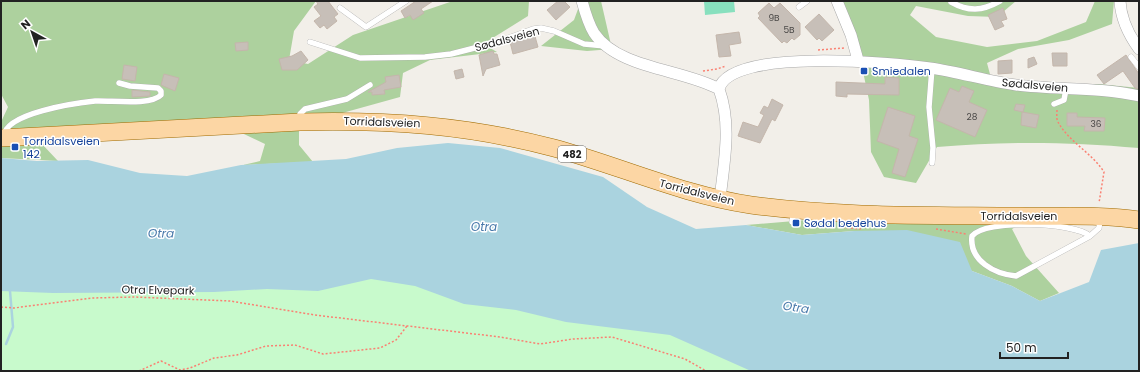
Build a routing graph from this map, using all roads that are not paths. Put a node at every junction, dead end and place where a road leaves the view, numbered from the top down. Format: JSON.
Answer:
{"nodes":[{"id":1,"x":406,"y":1,"type":"edge"},
{"id":2,"x":582,"y":1,"type":"edge"},
{"id":3,"x":807,"y":1,"type":"edge"},
{"id":4,"x":837,"y":1,"type":"edge"},
{"id":5,"x":1000,"y":1,"type":"edge"},
{"id":6,"x":1120,"y":1,"type":"edge"},
{"id":7,"x":951,"y":2,"type":"edge"},
{"id":8,"x":799,"y":7,"type":"dead end"},
{"id":9,"x":340,"y":8,"type":"dead end"},
{"id":10,"x":310,"y":42,"type":"dead end"},
{"id":11,"x":607,"y":46,"type":"junction"},
{"id":12,"x":1135,"y":53,"type":"edge"},
{"id":13,"x":858,"y":60,"type":"junction"},
{"id":14,"x":1139,"y":67,"type":"edge"},
{"id":15,"x":932,"y":68,"type":"junction"},
{"id":16,"x":119,"y":82,"type":"dead end"},
{"id":17,"x":370,"y":84,"type":"dead end"},
{"id":18,"x":719,"y":89,"type":"junction"},
{"id":19,"x":1066,"y":89,"type":"junction"},
{"id":20,"x":1139,"y":96,"type":"edge"},
{"id":21,"x":1054,"y":104,"type":"road end"},
{"id":22,"x":300,"y":122,"type":"junction"},
{"id":23,"x":2,"y":138,"type":"edge"},
{"id":24,"x":932,"y":163,"type":"dead end"},
{"id":25,"x":720,"y":199,"type":"junction"},
{"id":26,"x":1101,"y":218,"type":"junction"},
{"id":27,"x":1139,"y":220,"type":"edge"},
{"id":28,"x":1090,"y":236,"type":"junction"}],
"edges":[{"from":1,"to":9,"type":"lane"},
{"from":2,"to":11,"type":"street"},
{"from":3,"to":8,"type":"lane"},
{"from":4,"to":13,"type":"street"},
{"from":5,"to":7,"type":"lane"},
{"from":6,"to":12,"type":"street"},
{"from":10,"to":11,"type":"lane","name":"Sødalsveien"},
{"from":11,"to":18,"type":"street","name":"Sødalsveien"},
{"from":12,"to":14,"type":"lane"},
{"from":13,"to":15,"type":"street","name":"Sødalsveien"},
{"from":13,"to":18,"type":"street","name":"Sødalsveien"},
{"from":15,"to":19,"type":"street","name":"Sødalsveien"},
{"from":15,"to":24,"type":"lane"},
{"from":16,"to":23,"type":"lane","name":"Torridalsveien"},
{"from":17,"to":22,"type":"lane","name":"Torridalsveien"},
{"from":18,"to":25,"type":"street"},
{"from":19,"to":20,"type":"street","name":"Sødalsveien"},
{"from":19,"to":21,"type":"lane"},
{"from":22,"to":23,"type":"main road","name":"Torridalsveien","number":"482"},
{"from":22,"to":25,"type":"main road","name":"Torridalsveien","number":"482"},
{"from":25,"to":26,"type":"main road","name":"Torridalsveien","number":"482"},
{"from":26,"to":27,"type":"main road","name":"Torridalsveien","number":"482"},
{"from":26,"to":28,"type":"lane","name":"Torridalsveien"},
{"from":28,"to":28,"type":"lane","name":"Torridalsveien"}]}
